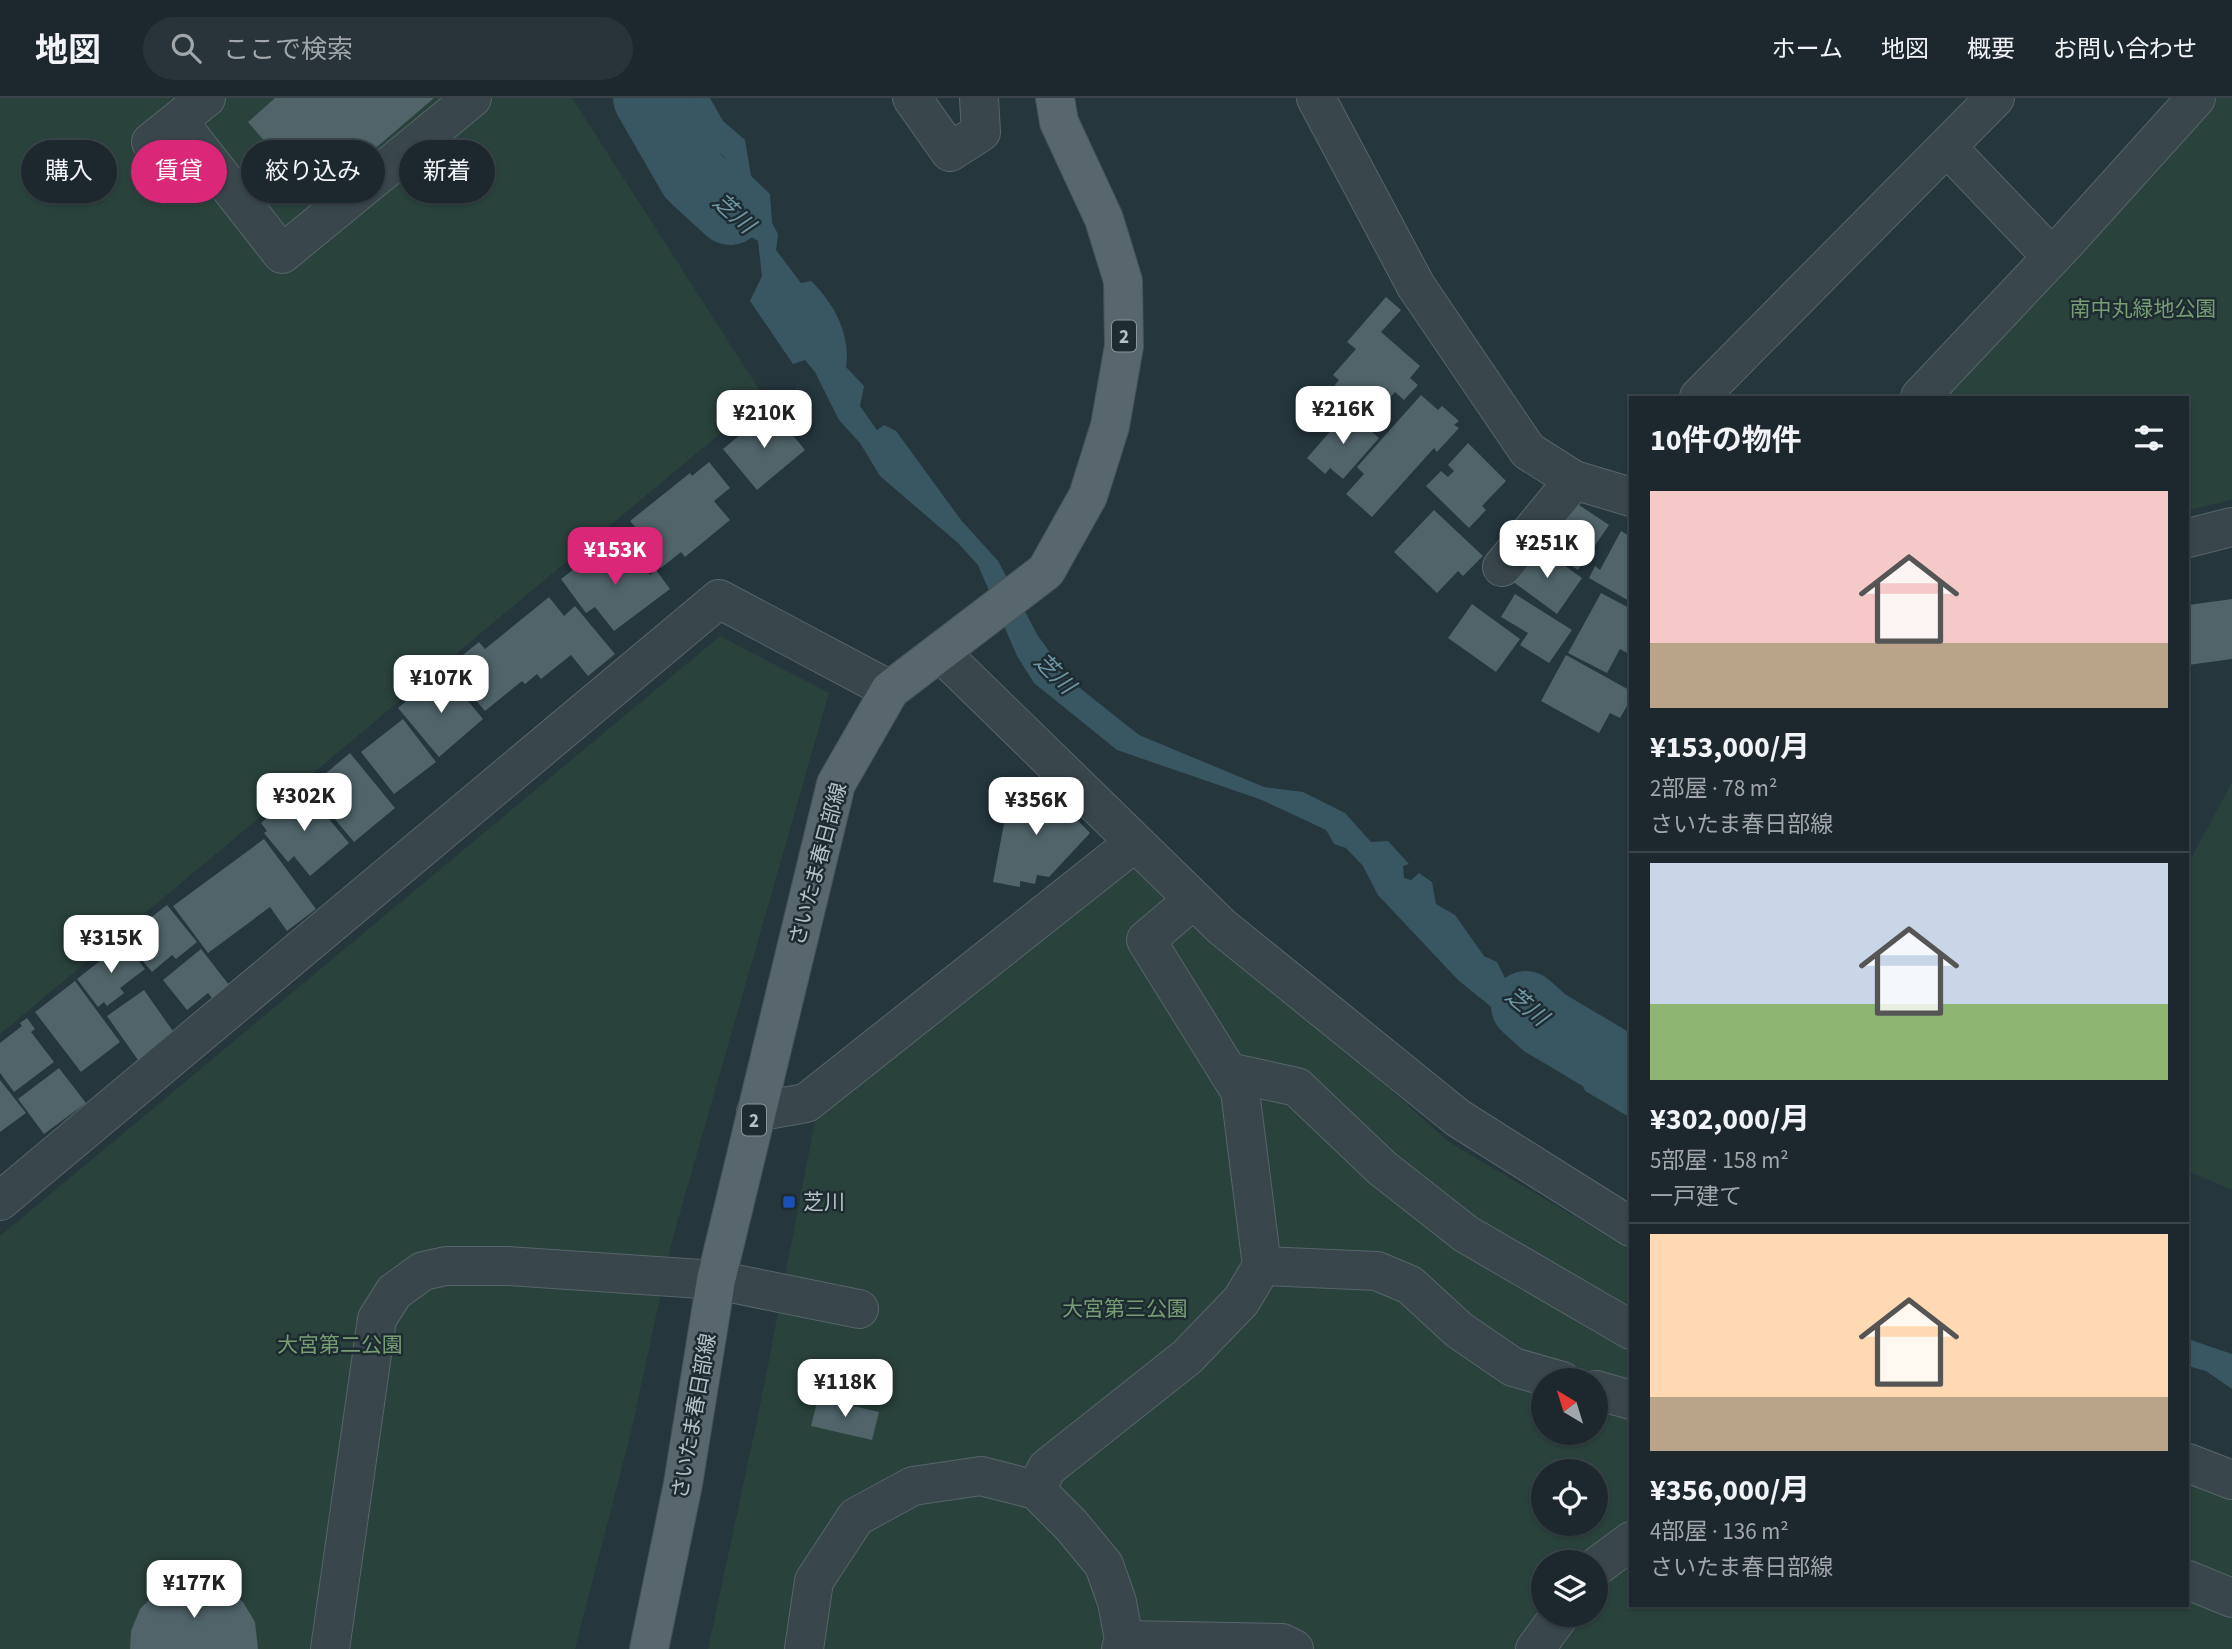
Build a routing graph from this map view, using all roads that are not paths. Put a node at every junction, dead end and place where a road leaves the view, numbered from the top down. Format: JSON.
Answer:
{"nodes":[{"id":1,"x":472,"y":98,"type":"edge"},
{"id":2,"x":912,"y":98,"type":"edge"},
{"id":3,"x":979,"y":98,"type":"edge"},
{"id":4,"x":1055,"y":98,"type":"edge"},
{"id":5,"x":1316,"y":98,"type":"edge"},
{"id":6,"x":1995,"y":98,"type":"edge"},
{"id":7,"x":2196,"y":98,"type":"edge"},
{"id":8,"x":178,"y":120,"type":"edge"},
{"id":9,"x":1947,"y":147,"type":"junction"},
{"id":10,"x":2052,"y":257,"type":"junction"},
{"id":11,"x":1700,"y":396,"type":"edge"},
{"id":12,"x":1921,"y":396,"type":"edge"},
{"id":13,"x":1611,"y":483,"type":"edge"},
{"id":14,"x":2232,"y":527,"type":"edge"},
{"id":15,"x":2189,"y":538,"type":"edge"},
{"id":16,"x":1502,"y":567,"type":"dead end"},
{"id":17,"x":950,"y":646,"type":"junction"},
{"id":18,"x":890,"y":690,"type":"junction"},
{"id":19,"x":1134,"y":843,"type":"junction"},
{"id":20,"x":1193,"y":900,"type":"junction"},
{"id":21,"x":1228,"y":1072,"type":"junction"},
{"id":22,"x":756,"y":1112,"type":"junction"},
{"id":23,"x":0,"y":1201,"type":"edge"},
{"id":24,"x":1629,"y":1226,"type":"edge"},
{"id":25,"x":1262,"y":1266,"type":"junction"},
{"id":26,"x":716,"y":1280,"type":"junction"},
{"id":27,"x":859,"y":1309,"type":"dead end"},
{"id":28,"x":1629,"y":1329,"type":"edge"},
{"id":29,"x":1531,"y":1372,"type":"edge"},
{"id":30,"x":1608,"y":1393,"type":"edge"},
{"id":31,"x":1629,"y":1399,"type":"edge"},
{"id":32,"x":2189,"y":1462,"type":"edge"},
{"id":33,"x":2232,"y":1480,"type":"edge"},
{"id":34,"x":1036,"y":1490,"type":"junction"},
{"id":35,"x":1629,"y":1542,"type":"edge"},
{"id":36,"x":1608,"y":1558,"type":"edge"},
{"id":37,"x":2189,"y":1580,"type":"edge"},
{"id":38,"x":2232,"y":1598,"type":"edge"},
{"id":39,"x":1551,"y":1627,"type":"edge"},
{"id":40,"x":1123,"y":1645,"type":"edge"},
{"id":41,"x":330,"y":1649,"type":"edge"},
{"id":42,"x":649,"y":1649,"type":"edge"},
{"id":43,"x":804,"y":1649,"type":"edge"},
{"id":44,"x":1294,"y":1649,"type":"edge"},
{"id":45,"x":1535,"y":1649,"type":"edge"}],
"edges":[{"from":1,"to":8,"type":"street"},
{"from":2,"to":3,"type":"street"},
{"from":4,"to":17,"type":"main road","name":"さいたま春日部線","number":"2"},
{"from":5,"to":13,"type":"street"},
{"from":6,"to":9,"type":"street"},
{"from":7,"to":10,"type":"street"},
{"from":9,"to":10,"type":"street"},
{"from":9,"to":11,"type":"street"},
{"from":10,"to":12,"type":"street"},
{"from":13,"to":16,"type":"street"},
{"from":14,"to":15,"type":"street"},
{"from":17,"to":18,"type":"main road","name":"さいたま春日部線","number":"2"},
{"from":17,"to":19,"type":"street"},
{"from":18,"to":22,"type":"main road","name":"さいたま春日部線","number":"2"},
{"from":18,"to":23,"type":"street"},
{"from":19,"to":20,"type":"street"},
{"from":19,"to":22,"type":"street"},
{"from":20,"to":21,"type":"street"},
{"from":20,"to":24,"type":"street"},
{"from":21,"to":25,"type":"street"},
{"from":21,"to":28,"type":"street"},
{"from":22,"to":26,"type":"main road","name":"さいたま春日部線","number":"2"},
{"from":25,"to":29,"type":"street"},
{"from":25,"to":34,"type":"street"},
{"from":26,"to":27,"type":"street"},
{"from":26,"to":41,"type":"street"},
{"from":26,"to":42,"type":"main road","name":"さいたま春日部線","number":"2"},
{"from":30,"to":31,"type":"street"},
{"from":32,"to":33,"type":"street"},
{"from":34,"to":40,"type":"street"},
{"from":34,"to":43,"type":"street"},
{"from":35,"to":36,"type":"street"},
{"from":37,"to":38,"type":"street"},
{"from":39,"to":45,"type":"street"},
{"from":40,"to":44,"type":"street"}]}
